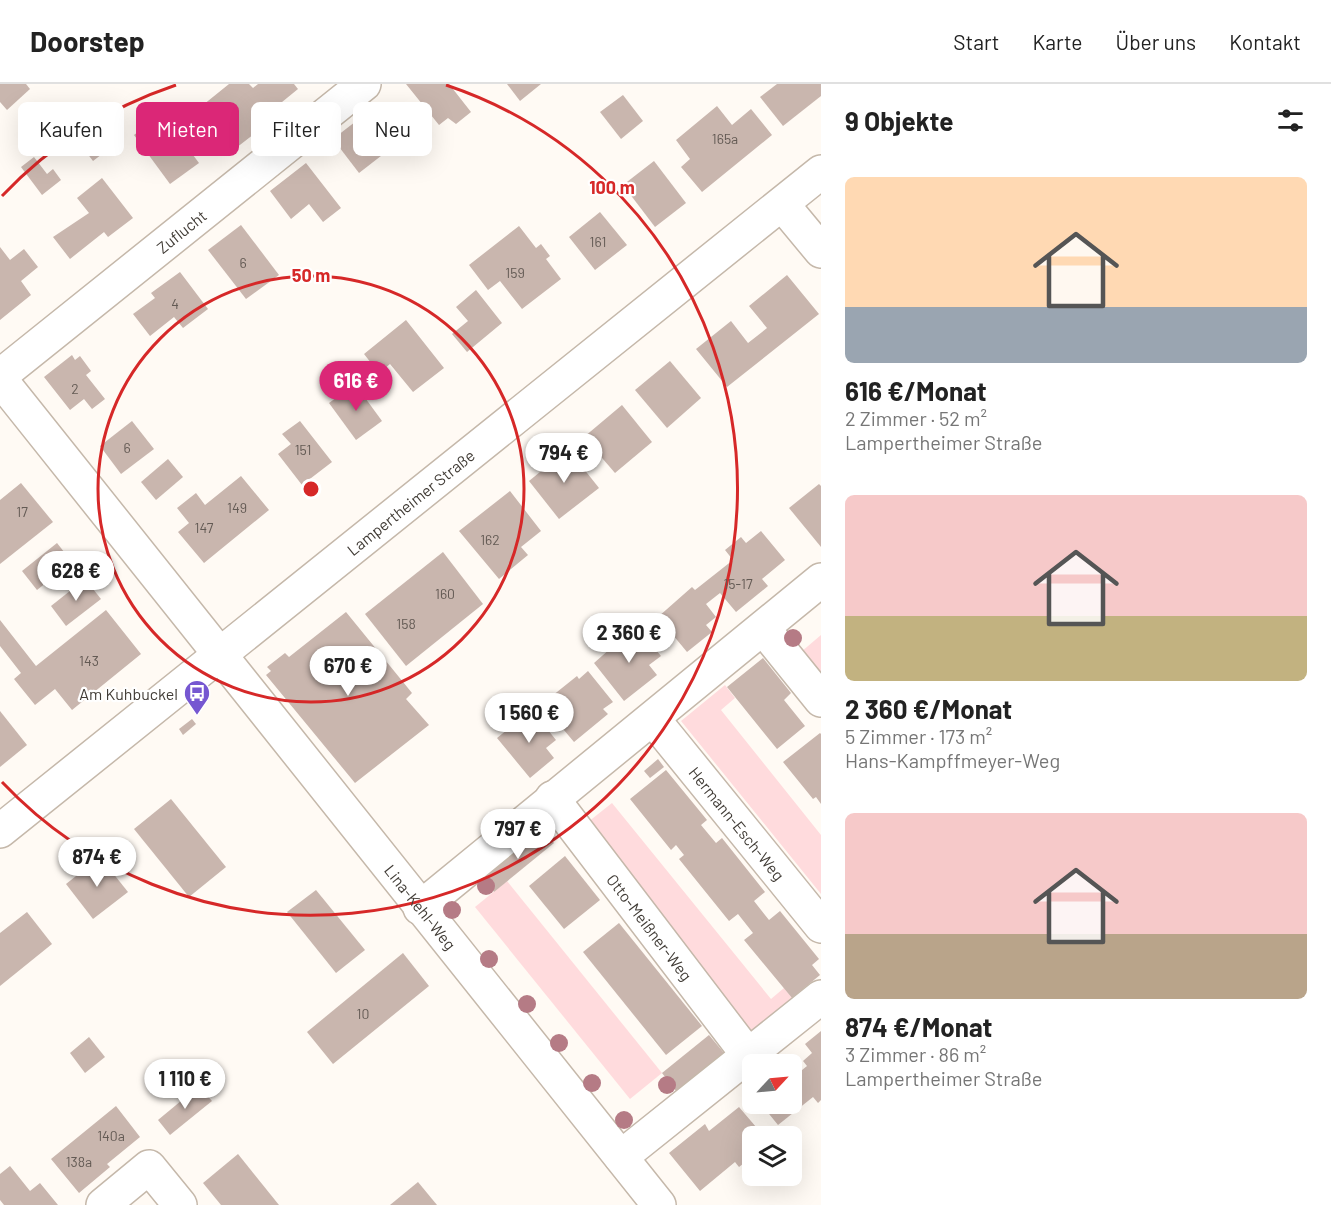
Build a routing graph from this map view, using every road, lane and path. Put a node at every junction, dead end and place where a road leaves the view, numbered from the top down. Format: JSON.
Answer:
{"nodes":[{"id":1,"x":363,"y":84,"type":"edge"},
{"id":2,"x":821,"y":172,"type":"edge"},
{"id":3,"x":782,"y":204,"type":"junction"},
{"id":4,"x":821,"y":251,"type":"edge"},
{"id":5,"x":0,"y":378,"type":"edge"},
{"id":6,"x":821,"y":580,"type":"edge"},
{"id":7,"x":763,"y":628,"type":"junction"},
{"id":8,"x":221,"y":655,"type":"junction"},
{"id":9,"x":821,"y":700,"type":"edge"},
{"id":10,"x":653,"y":719,"type":"junction"},
{"id":11,"x":552,"y":798,"type":"junction"},
{"id":12,"x":0,"y":831,"type":"edge"},
{"id":13,"x":420,"y":908,"type":"junction"},
{"id":14,"x":821,"y":926,"type":"edge"},
{"id":15,"x":821,"y":997,"type":"edge"},
{"id":16,"x":747,"y":1054,"type":"edge"},
{"id":17,"x":749,"y":1054,"type":"edge"},
{"id":18,"x":742,"y":1060,"type":"edge"},
{"id":19,"x":621,"y":1157,"type":"junction"},
{"id":20,"x":103,"y":1205,"type":"edge"},
{"id":21,"x":180,"y":1205,"type":"edge"},
{"id":22,"x":659,"y":1205,"type":"edge"}],
"edges":[{"from":1,"to":5,"type":"street","name":"Zuflucht"},
{"from":2,"to":3,"type":"street","name":"Lampertheimer Straße"},
{"from":3,"to":4,"type":"street"},
{"from":3,"to":8,"type":"street","name":"Lampertheimer Straße"},
{"from":5,"to":8,"type":"street"},
{"from":6,"to":7,"type":"street"},
{"from":7,"to":9,"type":"street"},
{"from":7,"to":10,"type":"street"},
{"from":8,"to":12,"type":"street","name":"Lampertheimer Straße"},
{"from":8,"to":13,"type":"street","name":"Lina-Kehl-Weg"},
{"from":10,"to":11,"type":"street"},
{"from":10,"to":14,"type":"street","name":"Hermann-Esch-Weg"},
{"from":11,"to":13,"type":"street"},
{"from":11,"to":16,"type":"street","name":"Otto-Meißner-Weg"},
{"from":13,"to":19,"type":"street","name":"Lina-Kehl-Weg"},
{"from":15,"to":17,"type":"street"},
{"from":18,"to":19,"type":"street"},
{"from":19,"to":22,"type":"street","name":"Lina-Kehl-Weg"},
{"from":20,"to":21,"type":"street"}]}
